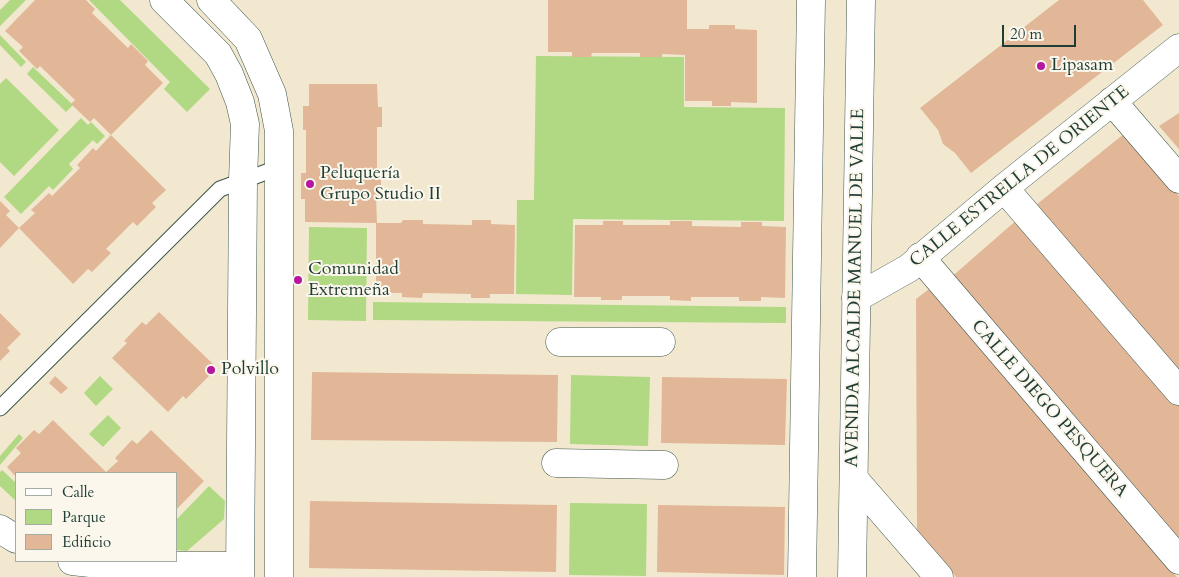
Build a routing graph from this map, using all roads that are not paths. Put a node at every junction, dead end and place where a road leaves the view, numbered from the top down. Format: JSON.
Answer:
{"nodes":[{"id":1,"x":164,"y":0,"type":"edge"},
{"id":2,"x":211,"y":0,"type":"edge"},
{"id":3,"x":811,"y":0,"type":"edge"},
{"id":4,"x":860,"y":0,"type":"edge"},
{"id":5,"x":1179,"y":48,"type":"edge"},
{"id":6,"x":1112,"y":101,"type":"junction"},
{"id":7,"x":280,"y":167,"type":"junction"},
{"id":8,"x":1179,"y":179,"type":"edge"},
{"id":9,"x":243,"y":180,"type":"junction"},
{"id":10,"x":1004,"y":188,"type":"junction"},
{"id":11,"x":920,"y":257,"type":"junction"},
{"id":12,"x":856,"y":298,"type":"junction"},
{"id":13,"x":560,"y":342,"type":"dead end"},
{"id":14,"x":661,"y":342,"type":"dead end"},
{"id":15,"x":1179,"y":391,"type":"edge"},
{"id":16,"x":0,"y":408,"type":"edge"},
{"id":17,"x":556,"y":463,"type":"dead end"},
{"id":18,"x":664,"y":465,"type":"dead end"},
{"id":19,"x":854,"y":479,"type":"junction"},
{"id":20,"x":0,"y":529,"type":"edge"},
{"id":21,"x":15,"y":538,"type":"edge"},
{"id":22,"x":1179,"y":560,"type":"edge"},
{"id":23,"x":81,"y":562,"type":"edge"},
{"id":24,"x":240,"y":571,"type":"edge"},
{"id":25,"x":279,"y":577,"type":"edge"},
{"id":26,"x":802,"y":577,"type":"edge"},
{"id":27,"x":852,"y":577,"type":"edge"},
{"id":28,"x":939,"y":577,"type":"edge"}],
"edges":[{"from":1,"to":9,"type":"street"},
{"from":2,"to":7,"type":"street"},
{"from":3,"to":26,"type":"street"},
{"from":4,"to":12,"type":"street","name":"AVENIDA ALCALDE MANUEL DE VALLE"},
{"from":5,"to":6,"type":"street","name":"CALLE ESTRELLA DE ORIENTE"},
{"from":6,"to":8,"type":"street"},
{"from":6,"to":10,"type":"street","name":"CALLE ESTRELLA DE ORIENTE"},
{"from":7,"to":9,"type":"lane"},
{"from":7,"to":25,"type":"street"},
{"from":9,"to":16,"type":"lane"},
{"from":9,"to":24,"type":"street"},
{"from":10,"to":11,"type":"street","name":"CALLE ESTRELLA DE ORIENTE"},
{"from":10,"to":15,"type":"street"},
{"from":11,"to":12,"type":"street","name":"CALLE ESTRELLA DE ORIENTE"},
{"from":11,"to":22,"type":"street","name":"CALLE DIEGO PESQUERA"},
{"from":12,"to":19,"type":"street","name":"AVENIDA ALCALDE MANUEL DE VALLE"},
{"from":13,"to":14,"type":"street"},
{"from":17,"to":18,"type":"street"},
{"from":19,"to":27,"type":"street","name":"AVENIDA ALCALDE MANUEL DE VALLE"},
{"from":19,"to":28,"type":"street"},
{"from":20,"to":21,"type":"street"},
{"from":23,"to":24,"type":"street"}]}
